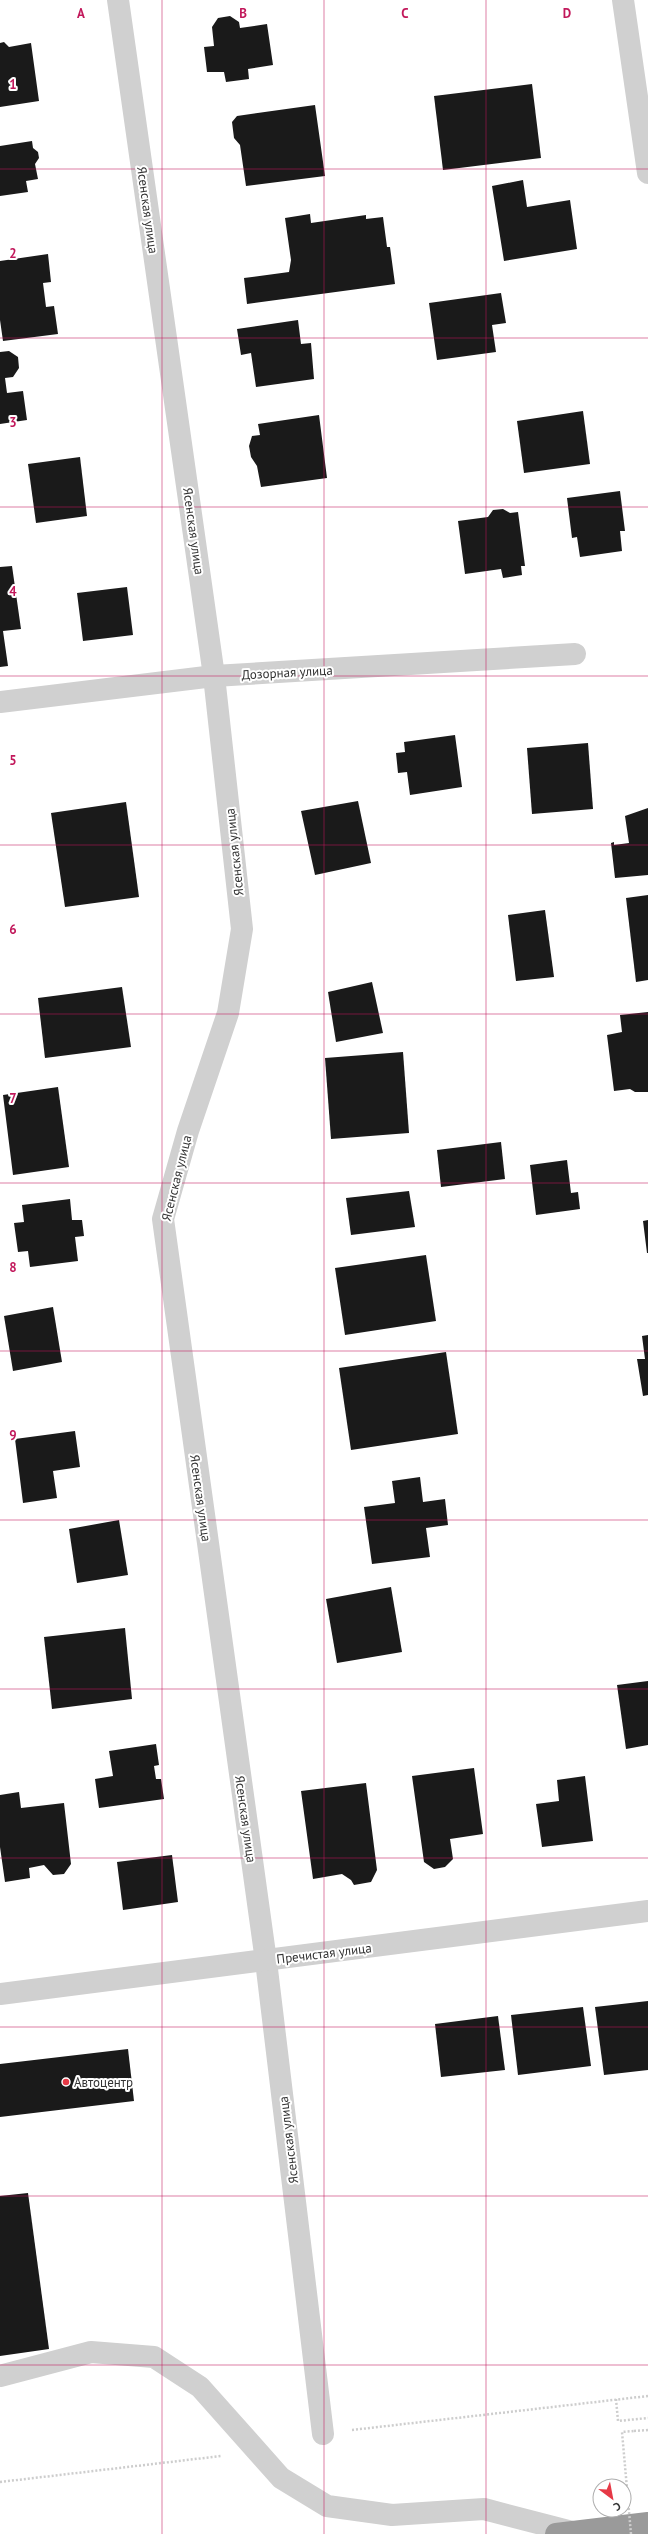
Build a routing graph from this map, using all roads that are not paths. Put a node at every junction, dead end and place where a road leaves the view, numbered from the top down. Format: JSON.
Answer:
{"nodes":[{"id":1,"x":118,"y":0,"type":"edge"},
{"id":2,"x":623,"y":0,"type":"edge"},
{"id":3,"x":648,"y":173,"type":"edge"},
{"id":4,"x":575,"y":654,"type":"dead end"},
{"id":5,"x":214,"y":676,"type":"junction"},
{"id":6,"x":0,"y":702,"type":"edge"},
{"id":7,"x":648,"y":1911,"type":"edge"},
{"id":8,"x":266,"y":1961,"type":"junction"},
{"id":9,"x":0,"y":1994,"type":"edge"},
{"id":10,"x":0,"y":2376,"type":"edge"},
{"id":11,"x":323,"y":2434,"type":"road end"},
{"id":12,"x":648,"y":2523,"type":"edge"},
{"id":13,"x":564,"y":2533,"type":"edge"}],
"edges":[{"from":1,"to":5,"type":"street","name":"Ясенская улица"},
{"from":2,"to":3,"type":"street"},
{"from":4,"to":5,"type":"street","name":"Дозорная улица"},
{"from":5,"to":6,"type":"street","name":"Дозорная улица"},
{"from":5,"to":8,"type":"street","name":"Ясенская улица"},
{"from":7,"to":8,"type":"street","name":"Пречистая улица"},
{"from":8,"to":9,"type":"street","name":"Пречистая улица"},
{"from":8,"to":11,"type":"street","name":"Ясенская улица"},
{"from":10,"to":13,"type":"street"},
{"from":12,"to":13,"type":"highway"}]}
